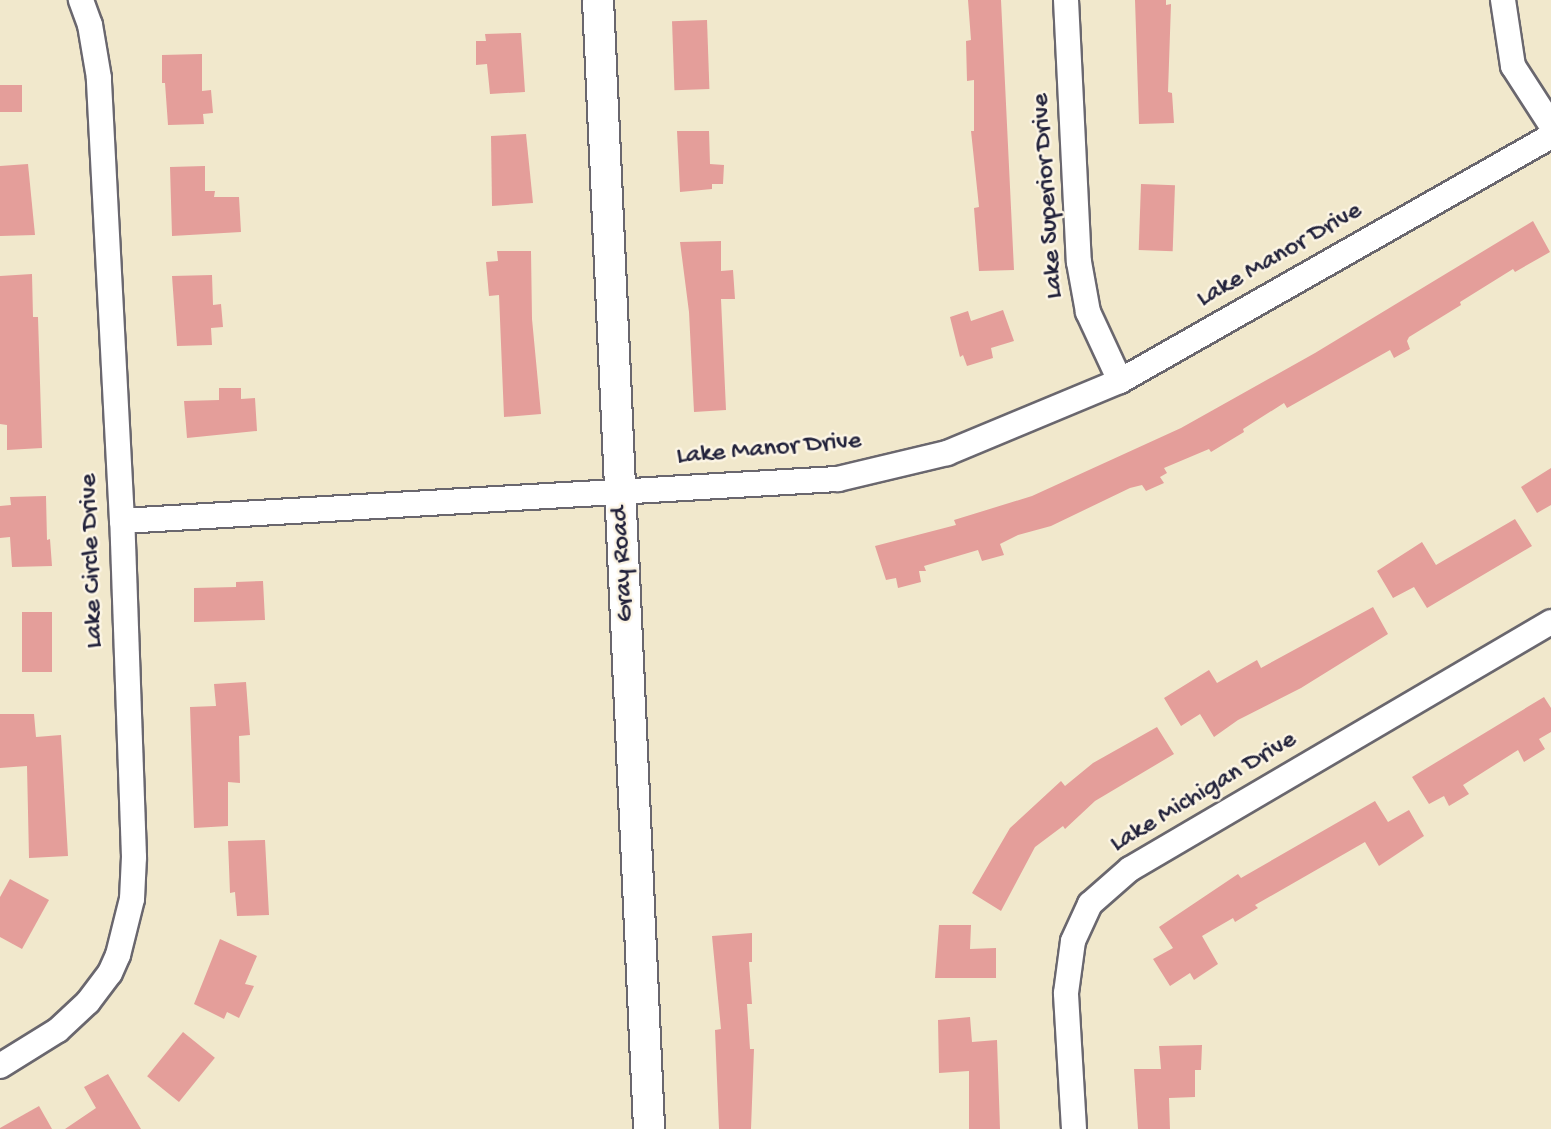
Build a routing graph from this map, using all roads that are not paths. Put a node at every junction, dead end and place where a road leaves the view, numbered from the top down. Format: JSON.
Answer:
{"nodes":[{"id":1,"x":80,"y":0,"type":"edge"},
{"id":2,"x":598,"y":0,"type":"edge"},
{"id":3,"x":1066,"y":0,"type":"edge"},
{"id":4,"x":1503,"y":0,"type":"edge"},
{"id":5,"x":1551,"y":125,"type":"edge"},
{"id":6,"x":1551,"y":136,"type":"edge"},
{"id":7,"x":1120,"y":381,"type":"junction"},
{"id":8,"x":621,"y":491,"type":"junction"},
{"id":9,"x":122,"y":521,"type":"junction"},
{"id":10,"x":1551,"y":622,"type":"edge"},
{"id":11,"x":0,"y":1066,"type":"edge"},
{"id":12,"x":649,"y":1129,"type":"edge"},
{"id":13,"x":1074,"y":1129,"type":"edge"}],
"edges":[{"from":1,"to":9,"type":"street","name":"Lake Circle Drive"},
{"from":2,"to":8,"type":"street","name":"Gray Road"},
{"from":3,"to":7,"type":"street","name":"Lake Superior Drive"},
{"from":4,"to":5,"type":"street"},
{"from":6,"to":7,"type":"street","name":"Lake Manor Drive"},
{"from":7,"to":8,"type":"street","name":"Lake Manor Drive"},
{"from":8,"to":9,"type":"street","name":"Lake Manor Drive"},
{"from":8,"to":12,"type":"street","name":"Gray Road"},
{"from":9,"to":11,"type":"street","name":"Lake Circle Drive"},
{"from":10,"to":13,"type":"street","name":"Lake Michigan Drive"}]}
